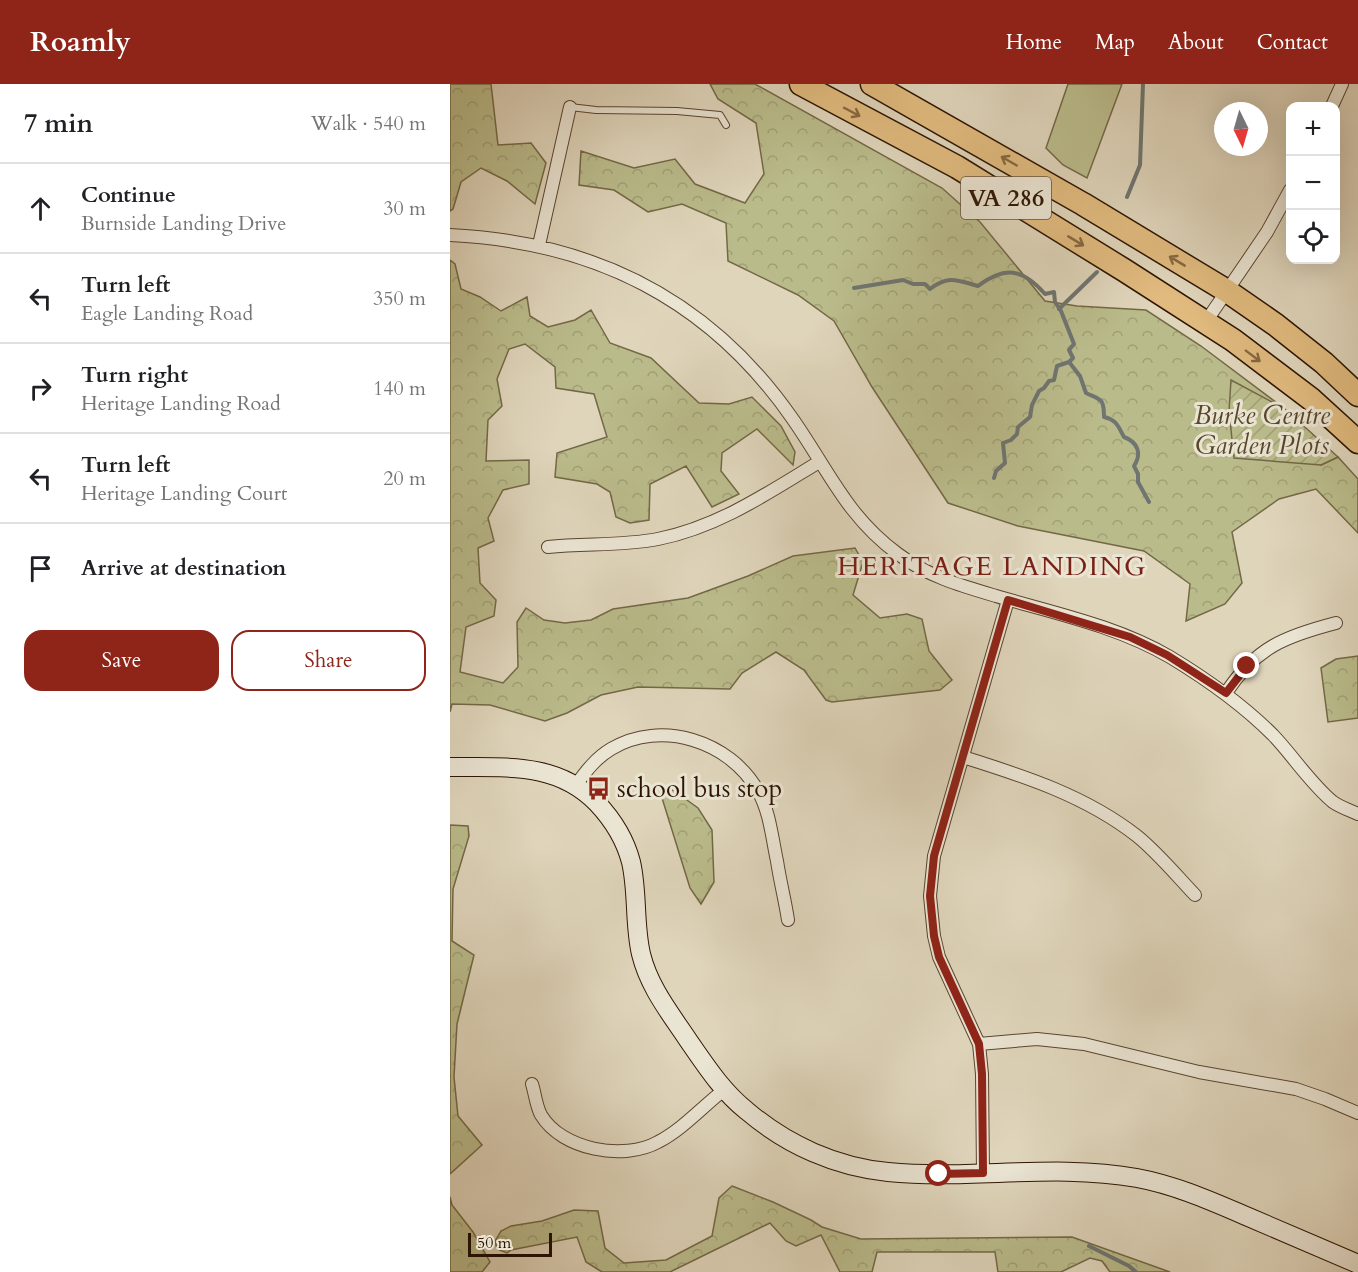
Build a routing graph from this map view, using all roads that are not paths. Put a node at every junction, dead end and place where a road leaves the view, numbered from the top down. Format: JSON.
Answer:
{"nodes":[{"id":1,"x":801,"y":84,"type":"edge"},
{"id":2,"x":872,"y":84,"type":"edge"},
{"id":3,"x":1342,"y":84,"type":"edge"},
{"id":4,"x":1334,"y":102,"type":"edge"},
{"id":5,"x":570,"y":107,"type":"joint"},
{"id":6,"x":726,"y":125,"type":"dead end"},
{"id":7,"x":1286,"y":197,"type":"edge"},
{"id":8,"x":450,"y":235,"type":"edge"},
{"id":9,"x":539,"y":245,"type":"junction"},
{"id":10,"x":1227,"y":291,"type":"junction"},
{"id":11,"x":1205,"y":322,"type":"junction"},
{"id":12,"x":1358,"y":395,"type":"edge"},
{"id":13,"x":1358,"y":442,"type":"edge"},
{"id":14,"x":819,"y":462,"type":"junction"},
{"id":15,"x":548,"y":547,"type":"dead end"},
{"id":16,"x":1008,"y":600,"type":"junction"},
{"id":17,"x":1336,"y":623,"type":"dead end"},
{"id":18,"x":1226,"y":693,"type":"junction"},
{"id":19,"x":963,"y":757,"type":"junction"},
{"id":20,"x":450,"y":767,"type":"edge"},
{"id":21,"x":576,"y":785,"type":"junction"},
{"id":22,"x":1358,"y":814,"type":"edge"},
{"id":23,"x":1195,"y":895,"type":"dead end"},
{"id":24,"x":788,"y":920,"type":"dead end"},
{"id":25,"x":979,"y":1044,"type":"junction"},
{"id":26,"x":532,"y":1084,"type":"dead end"},
{"id":27,"x":724,"y":1090,"type":"junction"},
{"id":28,"x":1358,"y":1113,"type":"edge"},
{"id":29,"x":983,"y":1173,"type":"junction"},
{"id":30,"x":1358,"y":1264,"type":"edge"}],
"edges":[{"from":1,"to":11,"type":"highway","number":"VA 286","one_way":true},
{"from":10,"to":2,"type":"highway","number":"VA 286","one_way":true},
{"from":3,"to":4,"type":"street"},
{"from":5,"to":6,"type":"lane"},
{"from":5,"to":9,"type":"street"},
{"from":7,"to":10,"type":"street"},
{"from":8,"to":9,"type":"street"},
{"from":9,"to":14,"type":"street"},
{"from":10,"to":11,"type":"street"},
{"from":10,"to":12,"type":"highway","number":"VA 286"},
{"from":11,"to":13,"type":"highway","number":"VA 286","one_way":true},
{"from":14,"to":15,"type":"street"},
{"from":14,"to":16,"type":"street"},
{"from":16,"to":18,"type":"street"},
{"from":16,"to":19,"type":"street"},
{"from":17,"to":18,"type":"street"},
{"from":18,"to":22,"type":"street"},
{"from":19,"to":23,"type":"street"},
{"from":19,"to":25,"type":"street"},
{"from":20,"to":21,"type":"street"},
{"from":21,"to":24,"type":"street"},
{"from":21,"to":27,"type":"street"},
{"from":25,"to":28,"type":"street"},
{"from":25,"to":29,"type":"street"},
{"from":26,"to":27,"type":"street"},
{"from":27,"to":29,"type":"street"},
{"from":29,"to":30,"type":"street"}]}
